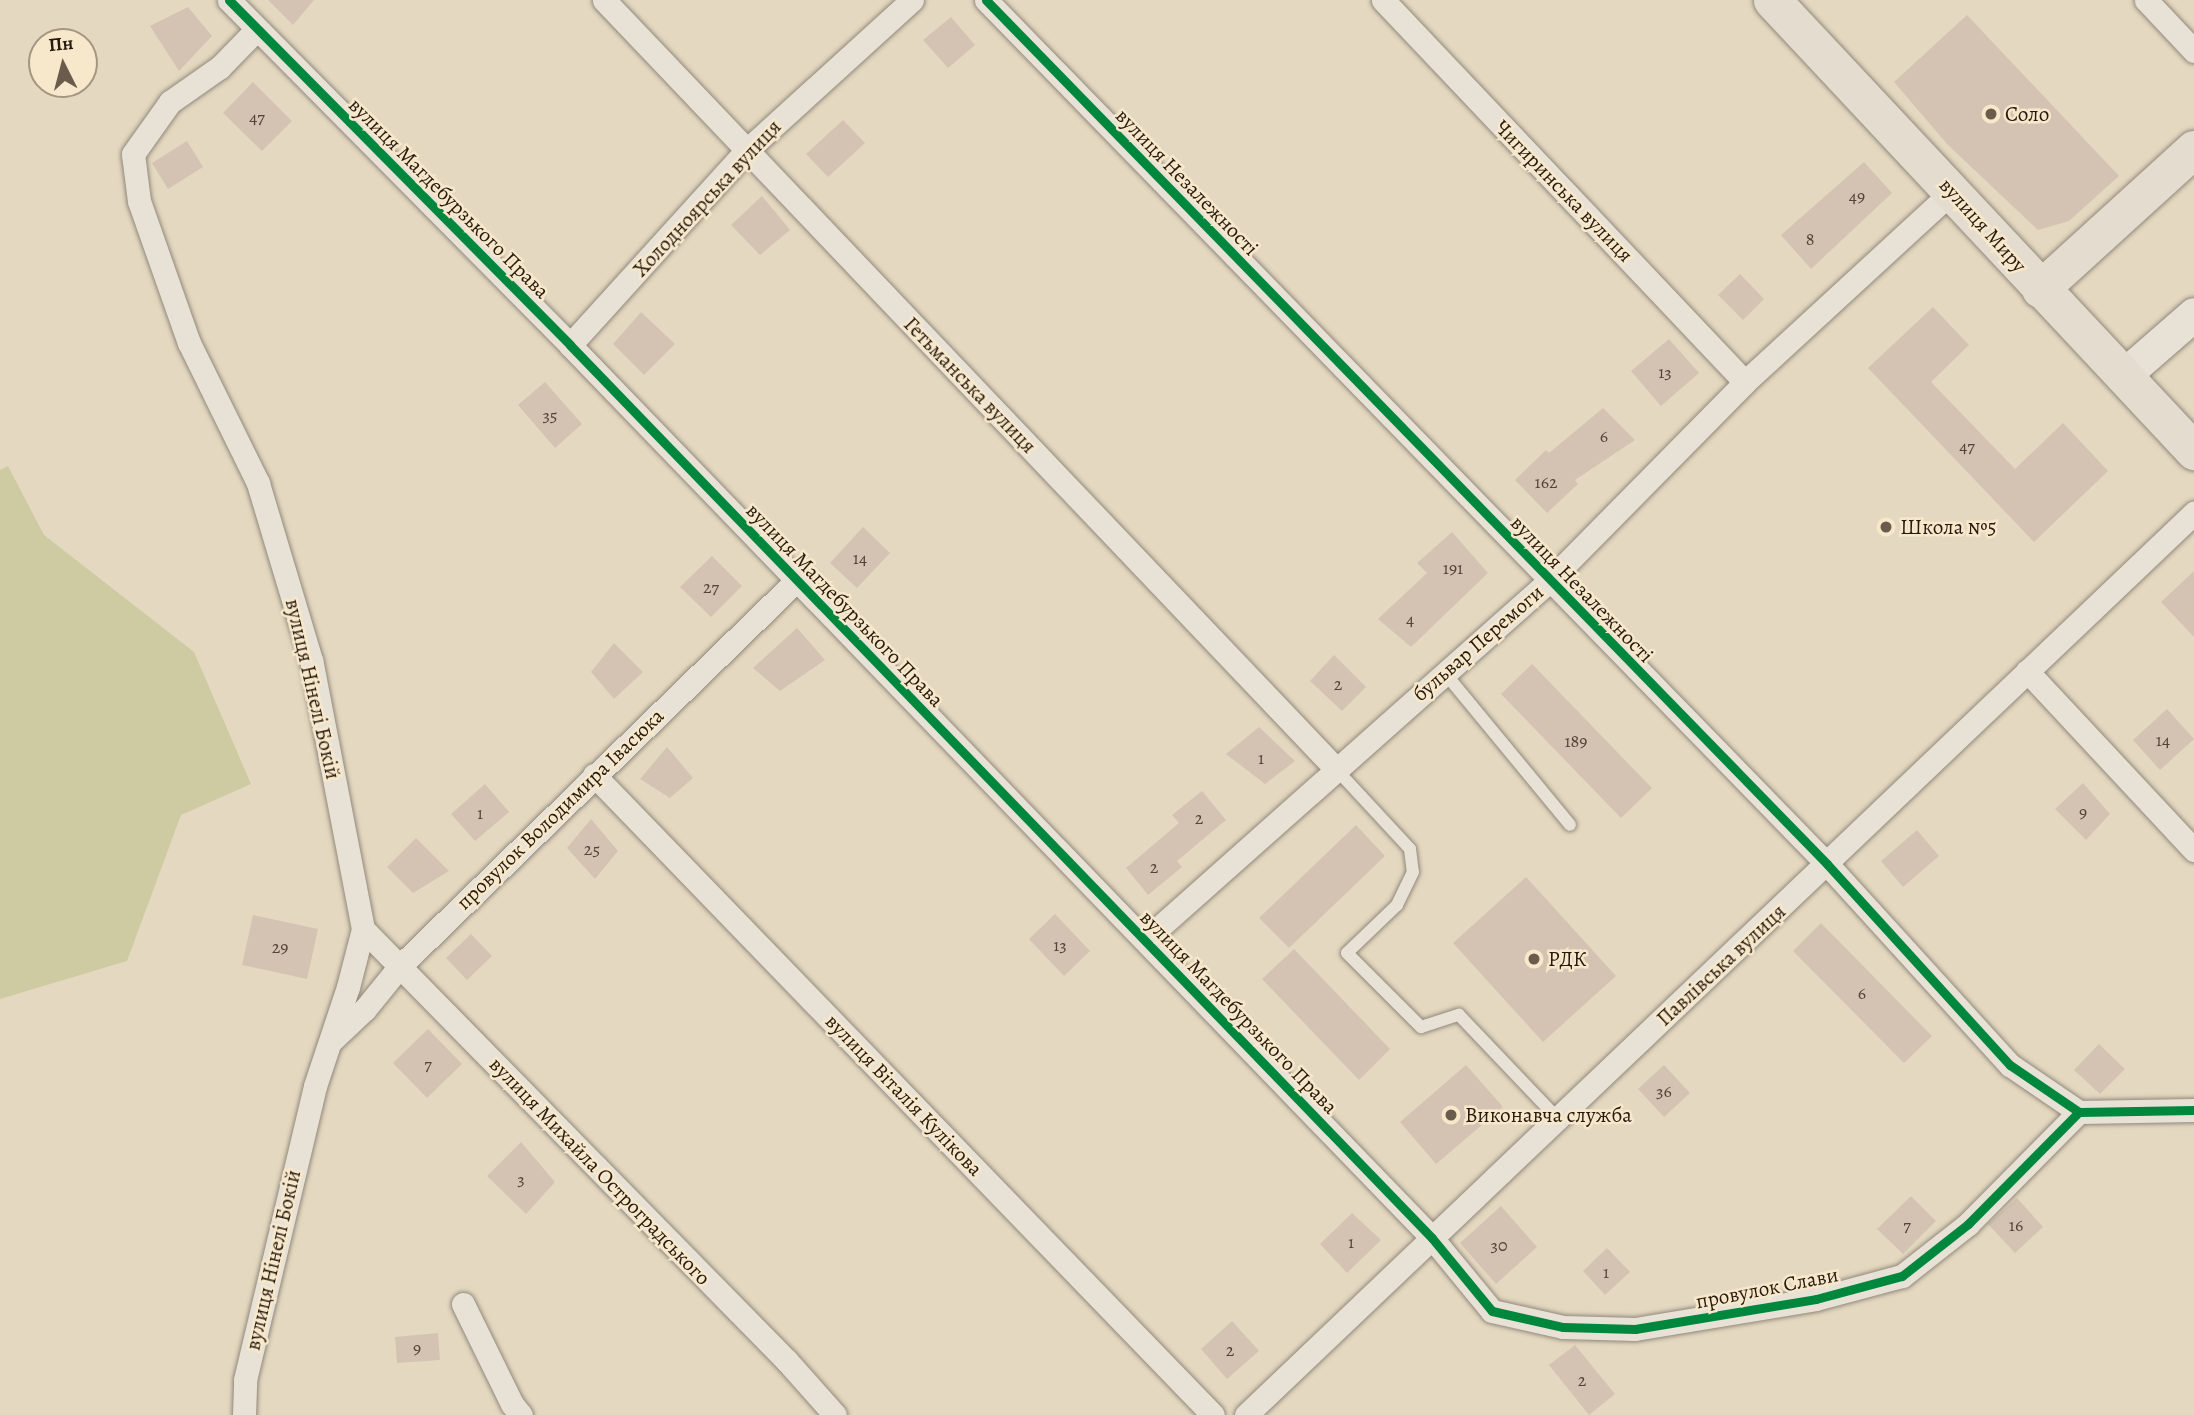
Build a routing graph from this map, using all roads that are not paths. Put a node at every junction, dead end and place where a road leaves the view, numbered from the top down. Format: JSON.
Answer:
{"nodes":[{"id":1,"x":229,"y":0,"type":"edge"},
{"id":2,"x":604,"y":0,"type":"edge"},
{"id":3,"x":912,"y":0,"type":"edge"},
{"id":4,"x":986,"y":0,"type":"edge"},
{"id":5,"x":1383,"y":0,"type":"edge"},
{"id":6,"x":1772,"y":0,"type":"edge"},
{"id":7,"x":2146,"y":0,"type":"edge"},
{"id":8,"x":257,"y":29,"type":"junction"},
{"id":9,"x":2194,"y":51,"type":"edge"},
{"id":10,"x":2194,"y":149,"type":"edge"},
{"id":11,"x":747,"y":150,"type":"junction"},
{"id":12,"x":1953,"y":191,"type":"junction"},
{"id":13,"x":2040,"y":289,"type":"junction"},
{"id":14,"x":2194,"y":314,"type":"edge"},
{"id":15,"x":570,"y":345,"type":"junction"},
{"id":16,"x":2123,"y":376,"type":"junction"},
{"id":17,"x":1745,"y":382,"type":"junction"},
{"id":18,"x":2194,"y":451,"type":"edge"},
{"id":19,"x":2194,"y":513,"type":"edge"},
{"id":20,"x":797,"y":580,"type":"junction"},
{"id":21,"x":1549,"y":581,"type":"junction"},
{"id":22,"x":2027,"y":671,"type":"junction"},
{"id":23,"x":1444,"y":672,"type":"junction"},
{"id":24,"x":1336,"y":769,"type":"junction"},
{"id":25,"x":594,"y":775,"type":"junction"},
{"id":26,"x":1570,"y":825,"type":"dead end"},
{"id":27,"x":2194,"y":850,"type":"edge"},
{"id":28,"x":1827,"y":864,"type":"junction"},
{"id":29,"x":363,"y":929,"type":"junction"},
{"id":30,"x":1145,"y":940,"type":"junction"},
{"id":31,"x":400,"y":966,"type":"junction"},
{"id":32,"x":328,"y":1043,"type":"junction"},
{"id":33,"x":2194,"y":1110,"type":"edge"},
{"id":34,"x":2079,"y":1112,"type":"junction"},
{"id":35,"x":1557,"y":1118,"type":"junction"},
{"id":36,"x":1432,"y":1238,"type":"junction"},
{"id":37,"x":463,"y":1304,"type":"dead end"},
{"id":38,"x":244,"y":1415,"type":"edge"},
{"id":39,"x":521,"y":1415,"type":"edge"},
{"id":40,"x":835,"y":1415,"type":"edge"},
{"id":41,"x":1213,"y":1415,"type":"edge"},
{"id":42,"x":1246,"y":1415,"type":"edge"}],
"edges":[{"from":1,"to":8,"type":"street","name":"вулиця Магдебурзького Права"},
{"from":2,"to":11,"type":"street","name":"Гетьманська вулиця"},
{"from":3,"to":11,"type":"street","name":"Холодноярська вулиця"},
{"from":4,"to":21,"type":"street","name":"вулиця Незалежності"},
{"from":5,"to":17,"type":"street","name":"Чигиринська вулиця"},
{"from":6,"to":12,"type":"main road","name":"вулиця Миру"},
{"from":7,"to":9,"type":"street"},
{"from":8,"to":15,"type":"street","name":"вулиця Магдебурзького Права"},
{"from":8,"to":29,"type":"street","name":"вулиця Нінелі Бокій"},
{"from":10,"to":13,"type":"main road"},
{"from":11,"to":15,"type":"street","name":"Холодноярська вулиця"},
{"from":11,"to":24,"type":"street","name":"Гетьманська вулиця"},
{"from":12,"to":13,"type":"main road","name":"вулиця Миру"},
{"from":12,"to":17,"type":"street","name":"бульвар Перемоги"},
{"from":13,"to":16,"type":"main road","name":"вулиця Миру"},
{"from":14,"to":16,"type":"main road"},
{"from":15,"to":20,"type":"street","name":"вулиця Магдебурзького Права"},
{"from":16,"to":18,"type":"main road","name":"вулиця Миру"},
{"from":17,"to":21,"type":"street","name":"бульвар Перемоги"},
{"from":19,"to":22,"type":"street","name":"Павлівська вулиця"},
{"from":20,"to":25,"type":"street","name":"провулок Володимира Івасюка"},
{"from":20,"to":30,"type":"street","name":"вулиця Магдебурзького Права"},
{"from":21,"to":23,"type":"street","name":"бульвар Перемоги"},
{"from":21,"to":28,"type":"street","name":"вулиця Незалежності"},
{"from":22,"to":27,"type":"street"},
{"from":22,"to":28,"type":"street","name":"Павлівська вулиця"},
{"from":23,"to":24,"type":"street","name":"бульвар Перемоги"},
{"from":23,"to":26,"type":"lane"},
{"from":24,"to":30,"type":"street","name":"бульвар Перемоги"},
{"from":24,"to":35,"type":"lane"},
{"from":25,"to":31,"type":"street","name":"провулок Володимира Івасюка"},
{"from":25,"to":41,"type":"street","name":"вулиця Віталія Кулікова"},
{"from":28,"to":34,"type":"street","name":"вулиця Незалежності"},
{"from":28,"to":35,"type":"street","name":"Павлівська вулиця"},
{"from":29,"to":31,"type":"street","name":"вулиця Михайла Остроградського"},
{"from":29,"to":32,"type":"street","name":"вулиця Нінелі Бокій"},
{"from":30,"to":36,"type":"street","name":"вулиця Магдебурзького Права"},
{"from":31,"to":32,"type":"street","name":"провулок Володимира Івасюка"},
{"from":31,"to":40,"type":"street","name":"вулиця Михайла Остроградського"},
{"from":32,"to":38,"type":"street","name":"вулиця Нінелі Бокій"},
{"from":33,"to":34,"type":"street"},
{"from":34,"to":36,"type":"street","name":"провулок Слави"},
{"from":35,"to":36,"type":"street","name":"Павлівська вулиця"},
{"from":36,"to":42,"type":"street","name":"Павлівська вулиця"},
{"from":37,"to":39,"type":"street"}]}
